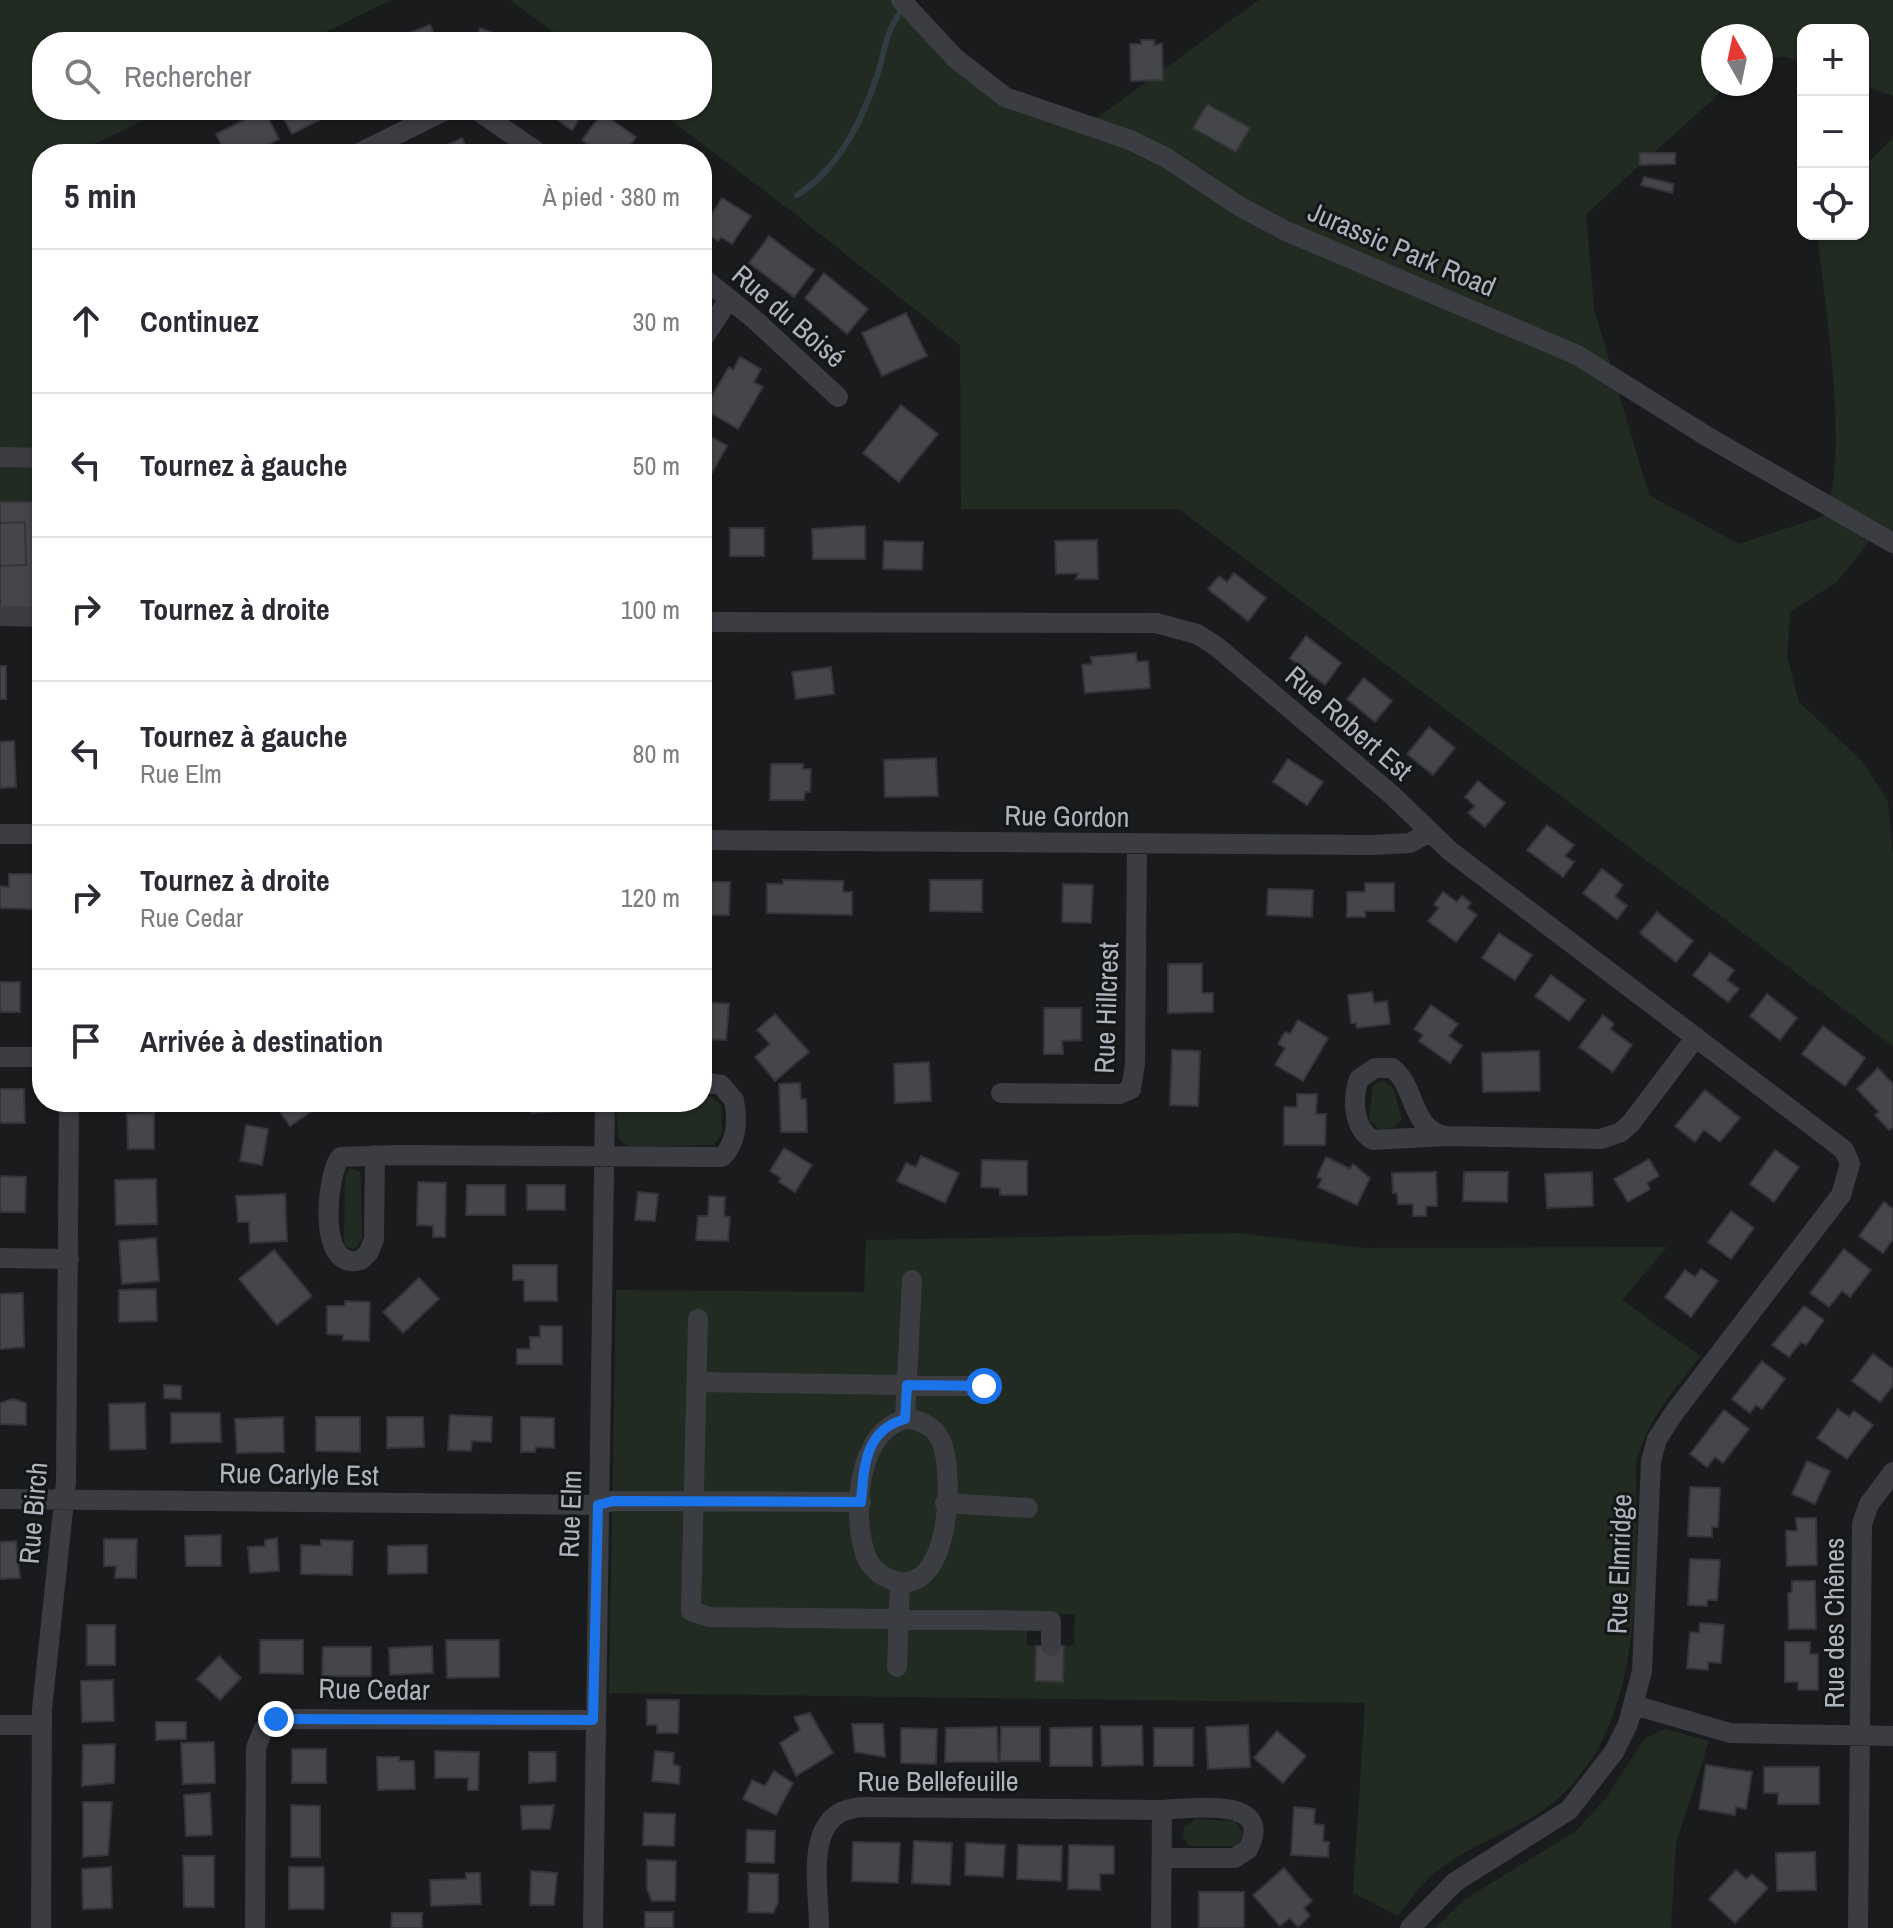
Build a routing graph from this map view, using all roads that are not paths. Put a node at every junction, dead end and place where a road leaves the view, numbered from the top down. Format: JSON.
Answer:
{"nodes":[{"id":1,"x":901,"y":0,"type":"edge"},
{"id":2,"x":426,"y":120,"type":"edge"},
{"id":3,"x":491,"y":120,"type":"edge"},
{"id":4,"x":377,"y":144,"type":"edge"},
{"id":5,"x":526,"y":144,"type":"edge"},
{"id":6,"x":712,"y":285,"type":"edge"},
{"id":7,"x":729,"y":299,"type":"junction"},
{"id":8,"x":712,"y":325,"type":"edge"},
{"id":9,"x":838,"y":397,"type":"dead end"},
{"id":10,"x":3,"y":457,"type":"dead end"},
{"id":11,"x":32,"y":458,"type":"edge"},
{"id":12,"x":1893,"y":543,"type":"edge"},
{"id":13,"x":0,"y":616,"type":"edge"},
{"id":14,"x":32,"y":617,"type":"edge"},
{"id":15,"x":712,"y":622,"type":"edge"},
{"id":16,"x":1428,"y":833,"type":"junction"},
{"id":17,"x":0,"y":834,"type":"edge"},
{"id":18,"x":32,"y":834,"type":"edge"},
{"id":19,"x":712,"y":840,"type":"edge"},
{"id":20,"x":1137,"y":845,"type":"junction"},
{"id":21,"x":1696,"y":1037,"type":"junction"},
{"id":22,"x":0,"y":1057,"type":"edge"},
{"id":23,"x":32,"y":1057,"type":"edge"},
{"id":24,"x":712,"y":1084,"type":"edge"},
{"id":25,"x":1001,"y":1093,"type":"dead end"},
{"id":26,"x":69,"y":1112,"type":"edge"},
{"id":27,"x":605,"y":1112,"type":"edge"},
{"id":28,"x":1446,"y":1136,"type":"junction"},
{"id":29,"x":375,"y":1155,"type":"junction"},
{"id":30,"x":604,"y":1158,"type":"junction"},
{"id":31,"x":1850,"y":1164,"type":"joint"},
{"id":32,"x":0,"y":1258,"type":"edge"},
{"id":33,"x":69,"y":1259,"type":"junction"},
{"id":34,"x":912,"y":1280,"type":"dead end"},
{"id":35,"x":698,"y":1319,"type":"dead end"},
{"id":36,"x":698,"y":1382,"type":"junction"},
{"id":37,"x":907,"y":1385,"type":"junction"},
{"id":38,"x":984,"y":1386,"type":"dead end"},
{"id":39,"x":905,"y":1419,"type":"junction"},
{"id":40,"x":1893,"y":1472,"type":"edge"},
{"id":41,"x":0,"y":1499,"type":"edge"},
{"id":42,"x":64,"y":1500,"type":"junction"},
{"id":43,"x":695,"y":1501,"type":"junction"},
{"id":44,"x":861,"y":1502,"type":"junction"},
{"id":45,"x":945,"y":1503,"type":"junction"},
{"id":46,"x":598,"y":1505,"type":"junction"},
{"id":47,"x":1028,"y":1508,"type":"dead end"},
{"id":48,"x":900,"y":1582,"type":"junction"},
{"id":49,"x":900,"y":1619,"type":"junction"},
{"id":50,"x":1051,"y":1646,"type":"dead end"},
{"id":51,"x":897,"y":1667,"type":"dead end"},
{"id":52,"x":1634,"y":1705,"type":"junction"},
{"id":53,"x":593,"y":1720,"type":"junction"},
{"id":54,"x":0,"y":1725,"type":"edge"},
{"id":55,"x":41,"y":1725,"type":"junction"},
{"id":56,"x":1861,"y":1736,"type":"junction"},
{"id":57,"x":1893,"y":1736,"type":"edge"},
{"id":58,"x":1162,"y":1810,"type":"junction"},
{"id":59,"x":1162,"y":1858,"type":"junction"},
{"id":60,"x":41,"y":1928,"type":"edge"},
{"id":61,"x":255,"y":1928,"type":"edge"},
{"id":62,"x":593,"y":1928,"type":"edge"},
{"id":63,"x":819,"y":1928,"type":"edge"},
{"id":64,"x":1161,"y":1928,"type":"edge"},
{"id":65,"x":1410,"y":1928,"type":"edge"},
{"id":66,"x":1858,"y":1928,"type":"edge"}],
"edges":[{"from":1,"to":12,"type":"street","name":"Jurassic Park Road"},
{"from":2,"to":4,"type":"street"},
{"from":3,"to":5,"type":"street"},
{"from":6,"to":7,"type":"street","name":"Rue du Boisé"},
{"from":7,"to":8,"type":"street"},
{"from":7,"to":9,"type":"street","name":"Rue du Boisé"},
{"from":10,"to":11,"type":"street"},
{"from":13,"to":14,"type":"street"},
{"from":15,"to":16,"type":"street","name":"Rue Robert Est"},
{"from":16,"to":20,"type":"street","name":"Rue Gordon"},
{"from":16,"to":21,"type":"street","name":"Rue Robert Est"},
{"from":17,"to":18,"type":"street"},
{"from":19,"to":20,"type":"street","name":"Rue Gordon"},
{"from":20,"to":25,"type":"street","name":"Rue Hillcrest"},
{"from":21,"to":28,"type":"street"},
{"from":21,"to":31,"type":"street","name":"Rue Robert Est"},
{"from":22,"to":23,"type":"street"},
{"from":24,"to":30,"type":"street"},
{"from":26,"to":33,"type":"street","name":"Rue Birch"},
{"from":27,"to":30,"type":"street","name":"Rue Elm"},
{"from":28,"to":28,"type":"street"},
{"from":29,"to":29,"type":"street"},
{"from":29,"to":30,"type":"street"},
{"from":30,"to":46,"type":"street","name":"Rue Elm"},
{"from":31,"to":52,"type":"street","name":"Rue Elmridge"},
{"from":32,"to":33,"type":"street"},
{"from":33,"to":42,"type":"street","name":"Rue Birch"},
{"from":34,"to":37,"type":"street"},
{"from":35,"to":36,"type":"street"},
{"from":36,"to":37,"type":"street"},
{"from":36,"to":43,"type":"street"},
{"from":37,"to":38,"type":"street"},
{"from":37,"to":39,"type":"street"},
{"from":39,"to":44,"type":"street"},
{"from":39,"to":45,"type":"street"},
{"from":40,"to":56,"type":"street","name":"Rue des Chênes"},
{"from":41,"to":42,"type":"street","name":"Rue Carlyle Est"},
{"from":42,"to":46,"type":"street","name":"Rue Carlyle Est"},
{"from":42,"to":55,"type":"street","name":"Rue Birch"},
{"from":43,"to":44,"type":"street","name":"Rue Carlyle Est"},
{"from":43,"to":46,"type":"street","name":"Rue Carlyle Est"},
{"from":43,"to":49,"type":"street"},
{"from":44,"to":48,"type":"street"},
{"from":45,"to":47,"type":"street"},
{"from":45,"to":48,"type":"street"},
{"from":46,"to":53,"type":"street","name":"Rue Elm"},
{"from":48,"to":49,"type":"street"},
{"from":49,"to":50,"type":"street"},
{"from":49,"to":51,"type":"street"},
{"from":52,"to":56,"type":"street"},
{"from":52,"to":65,"type":"street","name":"Rue Elmridge"},
{"from":53,"to":61,"type":"street","name":"Rue Cedar"},
{"from":53,"to":62,"type":"street","name":"Rue Elm"},
{"from":54,"to":55,"type":"street"},
{"from":55,"to":60,"type":"street","name":"Rue Birch"},
{"from":56,"to":57,"type":"street"},
{"from":56,"to":66,"type":"street","name":"Rue des Chênes"},
{"from":58,"to":59,"type":"street"},
{"from":58,"to":59,"type":"street","name":"Rue Bellefeuille"},
{"from":58,"to":63,"type":"street","name":"Rue Bellefeuille"},
{"from":59,"to":64,"type":"street"}]}
